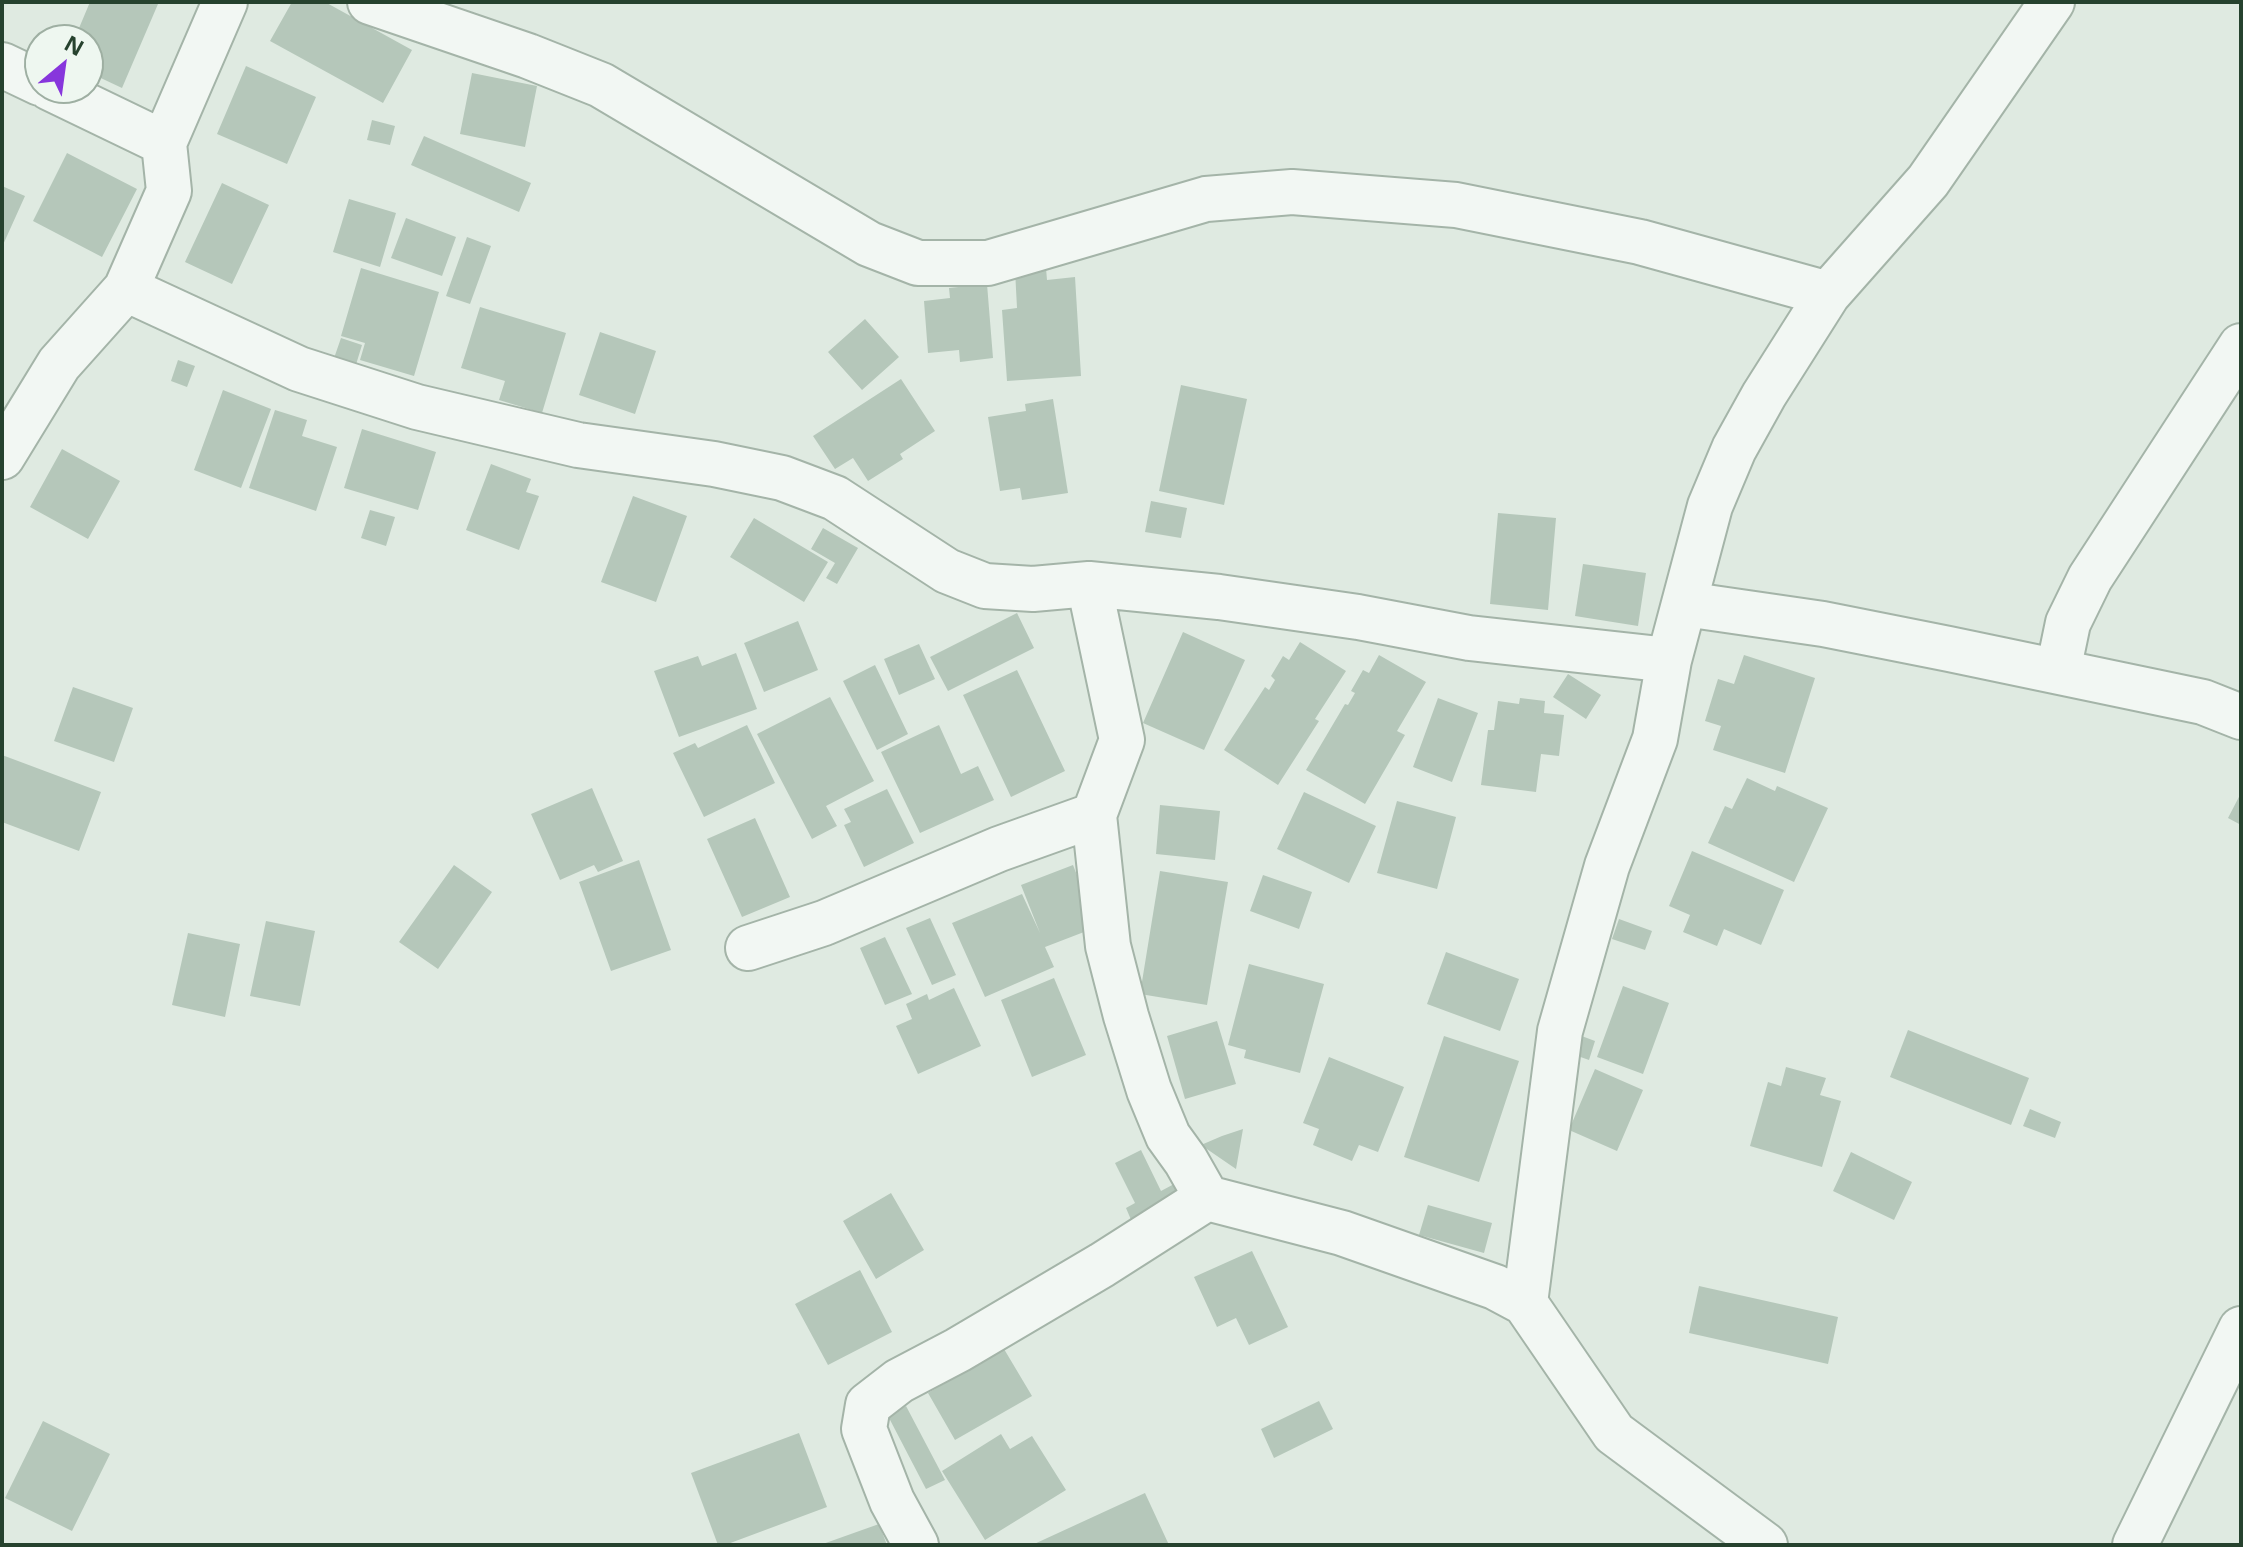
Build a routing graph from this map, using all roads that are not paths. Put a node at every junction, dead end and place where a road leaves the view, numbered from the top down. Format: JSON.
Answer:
{"nodes":[{"id":1,"x":225,"y":2,"type":"edge"},
{"id":2,"x":370,"y":2,"type":"edge"},
{"id":3,"x":2052,"y":2,"type":"edge"},
{"id":4,"x":2,"y":65,"type":"edge"},
{"id":5,"x":24,"y":75,"type":"edge"},
{"id":6,"x":83,"y":104,"type":"edge"},
{"id":7,"x":164,"y":143,"type":"junction"},
{"id":8,"x":126,"y":289,"type":"junction"},
{"id":9,"x":1828,"y":294,"type":"junction"},
{"id":10,"x":2241,"y":346,"type":"edge"},
{"id":11,"x":2,"y":457,"type":"edge"},
{"id":12,"x":1089,"y":584,"type":"junction"},
{"id":13,"x":1685,"y":604,"type":"junction"},
{"id":14,"x":1669,"y":660,"type":"junction"},
{"id":15,"x":2058,"y":671,"type":"junction"},
{"id":16,"x":2241,"y":717,"type":"edge"},
{"id":17,"x":1094,"y":815,"type":"junction"},
{"id":18,"x":748,"y":948,"type":"dead end"},
{"id":19,"x":1207,"y":1198,"type":"junction"},
{"id":20,"x":1525,"y":1303,"type":"junction"},
{"id":21,"x":2241,"y":1329,"type":"edge"},
{"id":22,"x":916,"y":1545,"type":"edge"},
{"id":23,"x":1765,"y":1545,"type":"edge"},
{"id":24,"x":2135,"y":1545,"type":"edge"}],
"edges":[{"from":1,"to":7,"type":"street"},
{"from":2,"to":9,"type":"street"},
{"from":3,"to":9,"type":"street"},
{"from":4,"to":5,"type":"street"},
{"from":6,"to":7,"type":"street"},
{"from":7,"to":8,"type":"street"},
{"from":8,"to":11,"type":"street"},
{"from":8,"to":12,"type":"street"},
{"from":9,"to":13,"type":"street"},
{"from":10,"to":15,"type":"street"},
{"from":12,"to":14,"type":"street"},
{"from":12,"to":17,"type":"street"},
{"from":13,"to":14,"type":"street"},
{"from":13,"to":15,"type":"street"},
{"from":14,"to":20,"type":"street"},
{"from":15,"to":16,"type":"street"},
{"from":17,"to":18,"type":"street"},
{"from":17,"to":19,"type":"street"},
{"from":19,"to":20,"type":"street"},
{"from":19,"to":22,"type":"street"},
{"from":20,"to":23,"type":"street"},
{"from":21,"to":24,"type":"street"}]}
